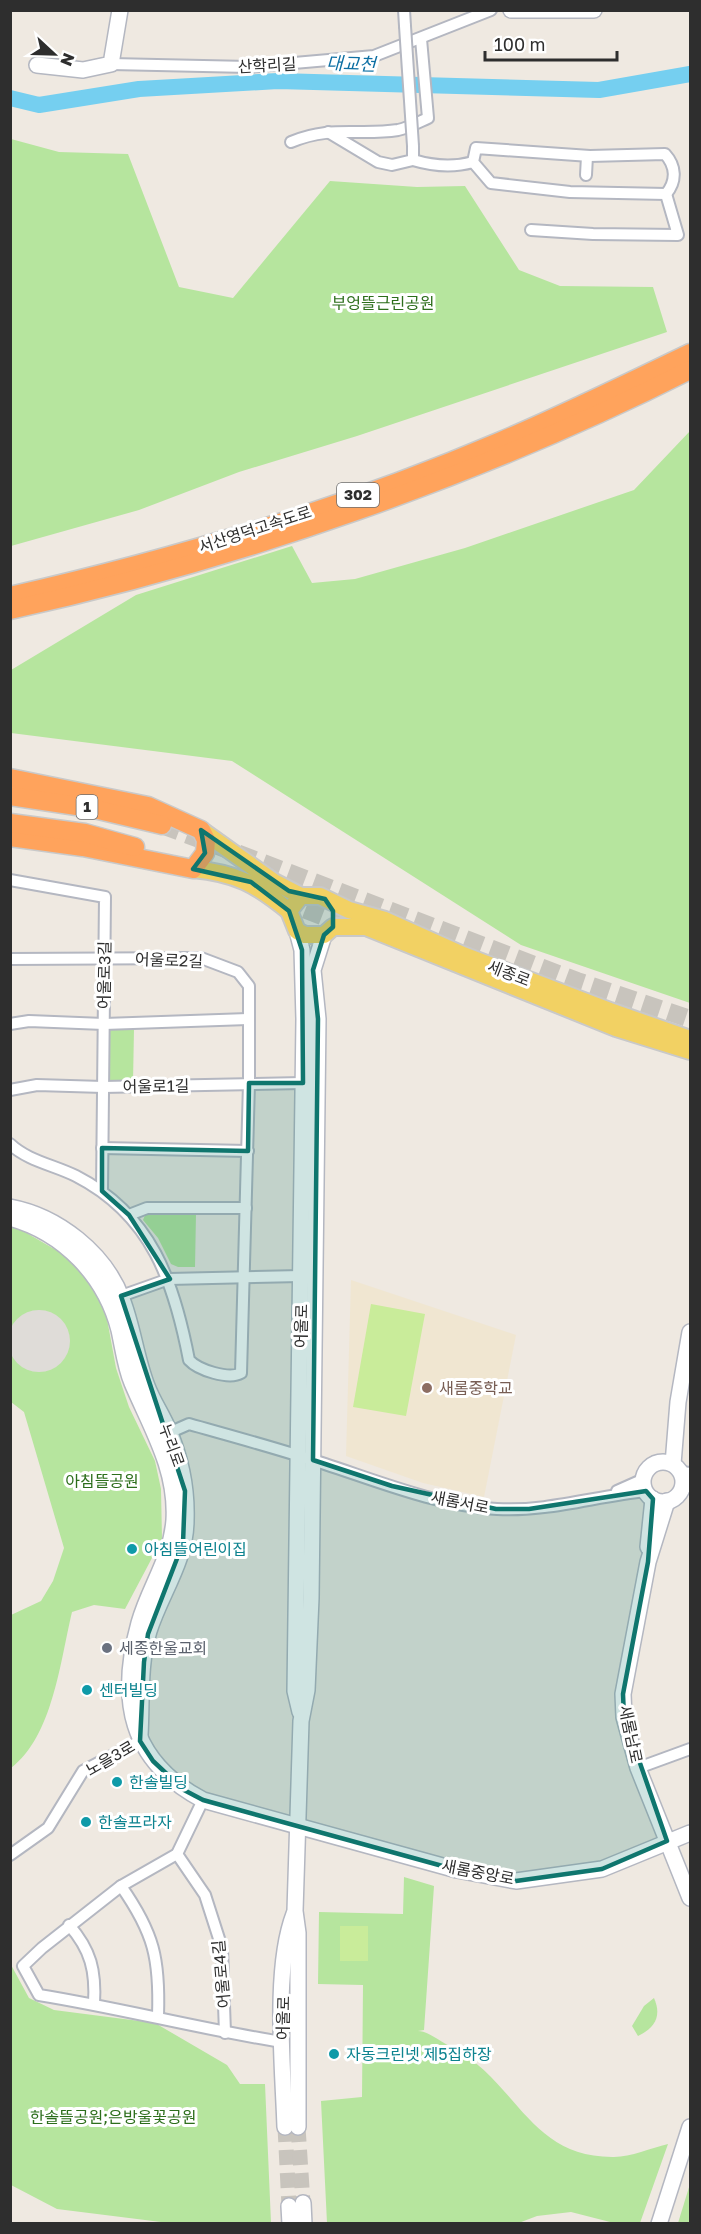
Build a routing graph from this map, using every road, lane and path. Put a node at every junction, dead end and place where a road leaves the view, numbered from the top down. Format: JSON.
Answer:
{"nodes":[{"id":1,"x":120,"y":10,"type":"edge"},
{"id":2,"x":404,"y":10,"type":"edge"},
{"id":3,"x":491,"y":10,"type":"edge"},
{"id":4,"x":511,"y":10,"type":"edge"},
{"id":5,"x":594,"y":10,"type":"edge"},
{"id":6,"x":421,"y":39,"type":"junction"},
{"id":7,"x":38,"y":64,"type":"dead end"},
{"id":8,"x":111,"y":64,"type":"junction"},
{"id":9,"x":328,"y":132,"type":"junction"},
{"id":10,"x":291,"y":142,"type":"dead end"},
{"id":11,"x":586,"y":156,"type":"junction"},
{"id":12,"x":412,"y":160,"type":"junction"},
{"id":13,"x":473,"y":162,"type":"junction"},
{"id":14,"x":586,"y":175,"type":"dead end"},
{"id":15,"x":666,"y":194,"type":"junction"},
{"id":16,"x":531,"y":230,"type":"dead end"},
{"id":17,"x":690,"y":353,"type":"edge"},
{"id":18,"x":690,"y":370,"type":"edge"},
{"id":19,"x":10,"y":596,"type":"edge"},
{"id":20,"x":10,"y":610,"type":"edge"},
{"id":21,"x":10,"y":778,"type":"edge"},
{"id":22,"x":10,"y":796,"type":"edge"},
{"id":23,"x":10,"y":823,"type":"edge"},
{"id":24,"x":162,"y":825,"type":"tunnel mouth"},
{"id":25,"x":201,"y":831,"type":"junction"},
{"id":26,"x":10,"y":837,"type":"edge"},
{"id":27,"x":155,"y":852,"type":"dead end"},
{"id":28,"x":193,"y":869,"type":"junction"},
{"id":29,"x":10,"y":880,"type":"edge"},
{"id":30,"x":301,"y":896,"type":"junction"},
{"id":31,"x":329,"y":902,"type":"junction"},
{"id":32,"x":289,"y":911,"type":"junction"},
{"id":33,"x":297,"y":931,"type":"junction"},
{"id":34,"x":328,"y":931,"type":"junction"},
{"id":35,"x":104,"y":959,"type":"junction"},
{"id":36,"x":10,"y":960,"type":"edge"},
{"id":37,"x":248,"y":1019,"type":"junction"},
{"id":38,"x":10,"y":1024,"type":"edge"},
{"id":39,"x":104,"y":1024,"type":"junction"},
{"id":40,"x":690,"y":1039,"type":"edge"},
{"id":41,"x":690,"y":1051,"type":"edge"},
{"id":42,"x":249,"y":1083,"type":"junction"},
{"id":43,"x":303,"y":1083,"type":"junction"},
{"id":44,"x":103,"y":1087,"type":"junction"},
{"id":45,"x":10,"y":1090,"type":"edge"},
{"id":46,"x":10,"y":1144,"type":"edge"},
{"id":47,"x":102,"y":1148,"type":"junction"},
{"id":48,"x":248,"y":1151,"type":"junction"},
{"id":49,"x":102,"y":1191,"type":"junction"},
{"id":50,"x":10,"y":1207,"type":"edge"},
{"id":51,"x":246,"y":1208,"type":"junction"},
{"id":52,"x":129,"y":1215,"type":"junction"},
{"id":53,"x":10,"y":1218,"type":"edge"},
{"id":54,"x":245,"y":1276,"type":"junction"},
{"id":55,"x":301,"y":1276,"type":"junction"},
{"id":56,"x":169,"y":1279,"type":"junction"},
{"id":57,"x":121,"y":1296,"type":"junction"},
{"id":58,"x":690,"y":1332,"type":"edge"},
{"id":59,"x":164,"y":1435,"type":"junction"},
{"id":60,"x":306,"y":1458,"type":"junction"},
{"id":61,"x":676,"y":1468,"type":"edge"},
{"id":62,"x":686,"y":1487,"type":"edge"},
{"id":63,"x":652,"y":1492,"type":"junction"},
{"id":64,"x":140,"y":1741,"type":"junction"},
{"id":65,"x":690,"y":1749,"type":"edge"},
{"id":66,"x":638,"y":1768,"type":"junction"},
{"id":67,"x":203,"y":1800,"type":"junction"},
{"id":68,"x":299,"y":1825,"type":"junction"},
{"id":69,"x":690,"y":1833,"type":"edge"},
{"id":70,"x":668,"y":1841,"type":"junction"},
{"id":71,"x":177,"y":1854,"type":"junction"},
{"id":72,"x":10,"y":1855,"type":"edge"},
{"id":73,"x":121,"y":1886,"type":"junction"},
{"id":74,"x":690,"y":1898,"type":"edge"},
{"id":75,"x":295,"y":1911,"type":"junction"},
{"id":76,"x":69,"y":1925,"type":"junction"},
{"id":77,"x":94,"y":2004,"type":"junction"},
{"id":78,"x":158,"y":2016,"type":"junction"},
{"id":79,"x":225,"y":2033,"type":"junction"},
{"id":80,"x":282,"y":2042,"type":"junction"},
{"id":81,"x":690,"y":2127,"type":"edge"},
{"id":82,"x":290,"y":2223,"type":"edge"},
{"id":83,"x":304,"y":2223,"type":"edge"},
{"id":84,"x":659,"y":2223,"type":"edge"}],
"edges":[{"from":1,"to":8,"type":"street"},
{"from":2,"to":12,"type":"street","bridge":true},
{"from":3,"to":6,"type":"street","name":"산학리길"},
{"from":4,"to":5,"type":"street"},
{"from":6,"to":8,"type":"street","name":"산학리길"},
{"from":6,"to":9,"type":"street"},
{"from":7,"to":8,"type":"street"},
{"from":9,"to":10,"type":"street"},
{"from":9,"to":12,"type":"street"},
{"from":11,"to":13,"type":"street"},
{"from":11,"to":14,"type":"street"},
{"from":11,"to":15,"type":"street"},
{"from":12,"to":13,"type":"street"},
{"from":13,"to":15,"type":"street"},
{"from":15,"to":16,"type":"street"},
{"from":17,"to":19,"type":"highway","name":"서산영덕고속도로","number":"302"},
{"from":18,"to":20,"type":"highway","name":"서산영덕고속도로","number":"302"},
{"from":21,"to":25,"type":"highway"},
{"from":22,"to":24,"type":"highway","number":"1"},
{"from":23,"to":27,"type":"highway","number":"1"},
{"from":25,"to":28,"type":"highway"},
{"from":25,"to":30,"type":"main road","name":"세종로"},
{"from":26,"to":28,"type":"highway"},
{"from":28,"to":32,"type":"main road"},
{"from":29,"to":35,"type":"street","name":"어울로3길"},
{"from":30,"to":31,"type":"main road","name":"세종로"},
{"from":30,"to":32,"type":"main road"},
{"from":31,"to":34,"type":"main road"},
{"from":31,"to":40,"type":"main road","name":"세종로"},
{"from":32,"to":33,"type":"main road"},
{"from":33,"to":34,"type":"main road","name":"세종로"},
{"from":33,"to":43,"type":"street","name":"어울로"},
{"from":34,"to":41,"type":"main road","name":"세종로"},
{"from":34,"to":60,"type":"street","name":"어울로"},
{"from":35,"to":36,"type":"street","name":"어울로2길"},
{"from":35,"to":37,"type":"street","name":"어울로2길"},
{"from":35,"to":39,"type":"street","name":"어울로3길"},
{"from":37,"to":39,"type":"street"},
{"from":37,"to":42,"type":"street","name":"어울로2길"},
{"from":38,"to":39,"type":"street"},
{"from":39,"to":44,"type":"street","name":"어울로3길"},
{"from":42,"to":43,"type":"street","name":"어울로1길"},
{"from":42,"to":44,"type":"street","name":"어울로1길"},
{"from":42,"to":48,"type":"street"},
{"from":43,"to":55,"type":"street","name":"어울로"},
{"from":44,"to":45,"type":"street","name":"어울로1길"},
{"from":44,"to":47,"type":"street","name":"어울로3길"},
{"from":46,"to":49,"type":"street"},
{"from":47,"to":48,"type":"street"},
{"from":47,"to":49,"type":"street","name":"어울로3길"},
{"from":48,"to":51,"type":"street"},
{"from":49,"to":52,"type":"street"},
{"from":50,"to":57,"type":"street","name":"누리로"},
{"from":51,"to":52,"type":"street"},
{"from":51,"to":54,"type":"street"},
{"from":52,"to":56,"type":"street"},
{"from":53,"to":59,"type":"street","name":"누리로"},
{"from":54,"to":55,"type":"street"},
{"from":54,"to":56,"type":"street"},
{"from":54,"to":56,"type":"street"},
{"from":55,"to":60,"type":"street","name":"어울로"},
{"from":56,"to":57,"type":"street"},
{"from":57,"to":59,"type":"street","name":"누리로"},
{"from":58,"to":61,"type":"street"},
{"from":59,"to":60,"type":"street","name":"새롬서로"},
{"from":59,"to":64,"type":"street","name":"누리로"},
{"from":60,"to":63,"type":"street","name":"새롬서로"},
{"from":60,"to":68,"type":"street","name":"어울로"},
{"from":61,"to":62,"type":"street"},
{"from":61,"to":63,"type":"street"},
{"from":62,"to":63,"type":"street"},
{"from":63,"to":66,"type":"street","name":"새롬남로"},
{"from":64,"to":67,"type":"street","name":"누리로"},
{"from":64,"to":72,"type":"street","name":"노을3로"},
{"from":65,"to":66,"type":"street"},
{"from":66,"to":70,"type":"street","name":"새롬남로"},
{"from":67,"to":68,"type":"street","name":"누리로"},
{"from":67,"to":71,"type":"street"},
{"from":68,"to":70,"type":"street","name":"새롬중앙로"},
{"from":68,"to":75,"type":"street","name":"어울로"},
{"from":69,"to":70,"type":"street","name":"새롬중앙로"},
{"from":70,"to":74,"type":"street","name":"새롬남로"},
{"from":71,"to":73,"type":"street","name":"어울로4길"},
{"from":71,"to":79,"type":"street","name":"어울로4길"},
{"from":73,"to":76,"type":"street","name":"어울로4길"},
{"from":73,"to":78,"type":"street"},
{"from":75,"to":80,"type":"street","name":"어울로"},
{"from":75,"to":80,"type":"street","name":"어울로"},
{"from":76,"to":77,"type":"street"},
{"from":76,"to":77,"type":"street","name":"어울로4길"},
{"from":77,"to":78,"type":"street","name":"어울로4길"},
{"from":78,"to":79,"type":"street","name":"어울로4길"},
{"from":79,"to":80,"type":"street","name":"어울로4길"},
{"from":81,"to":84,"type":"street"},
{"from":82,"to":83,"type":"street"}]}
